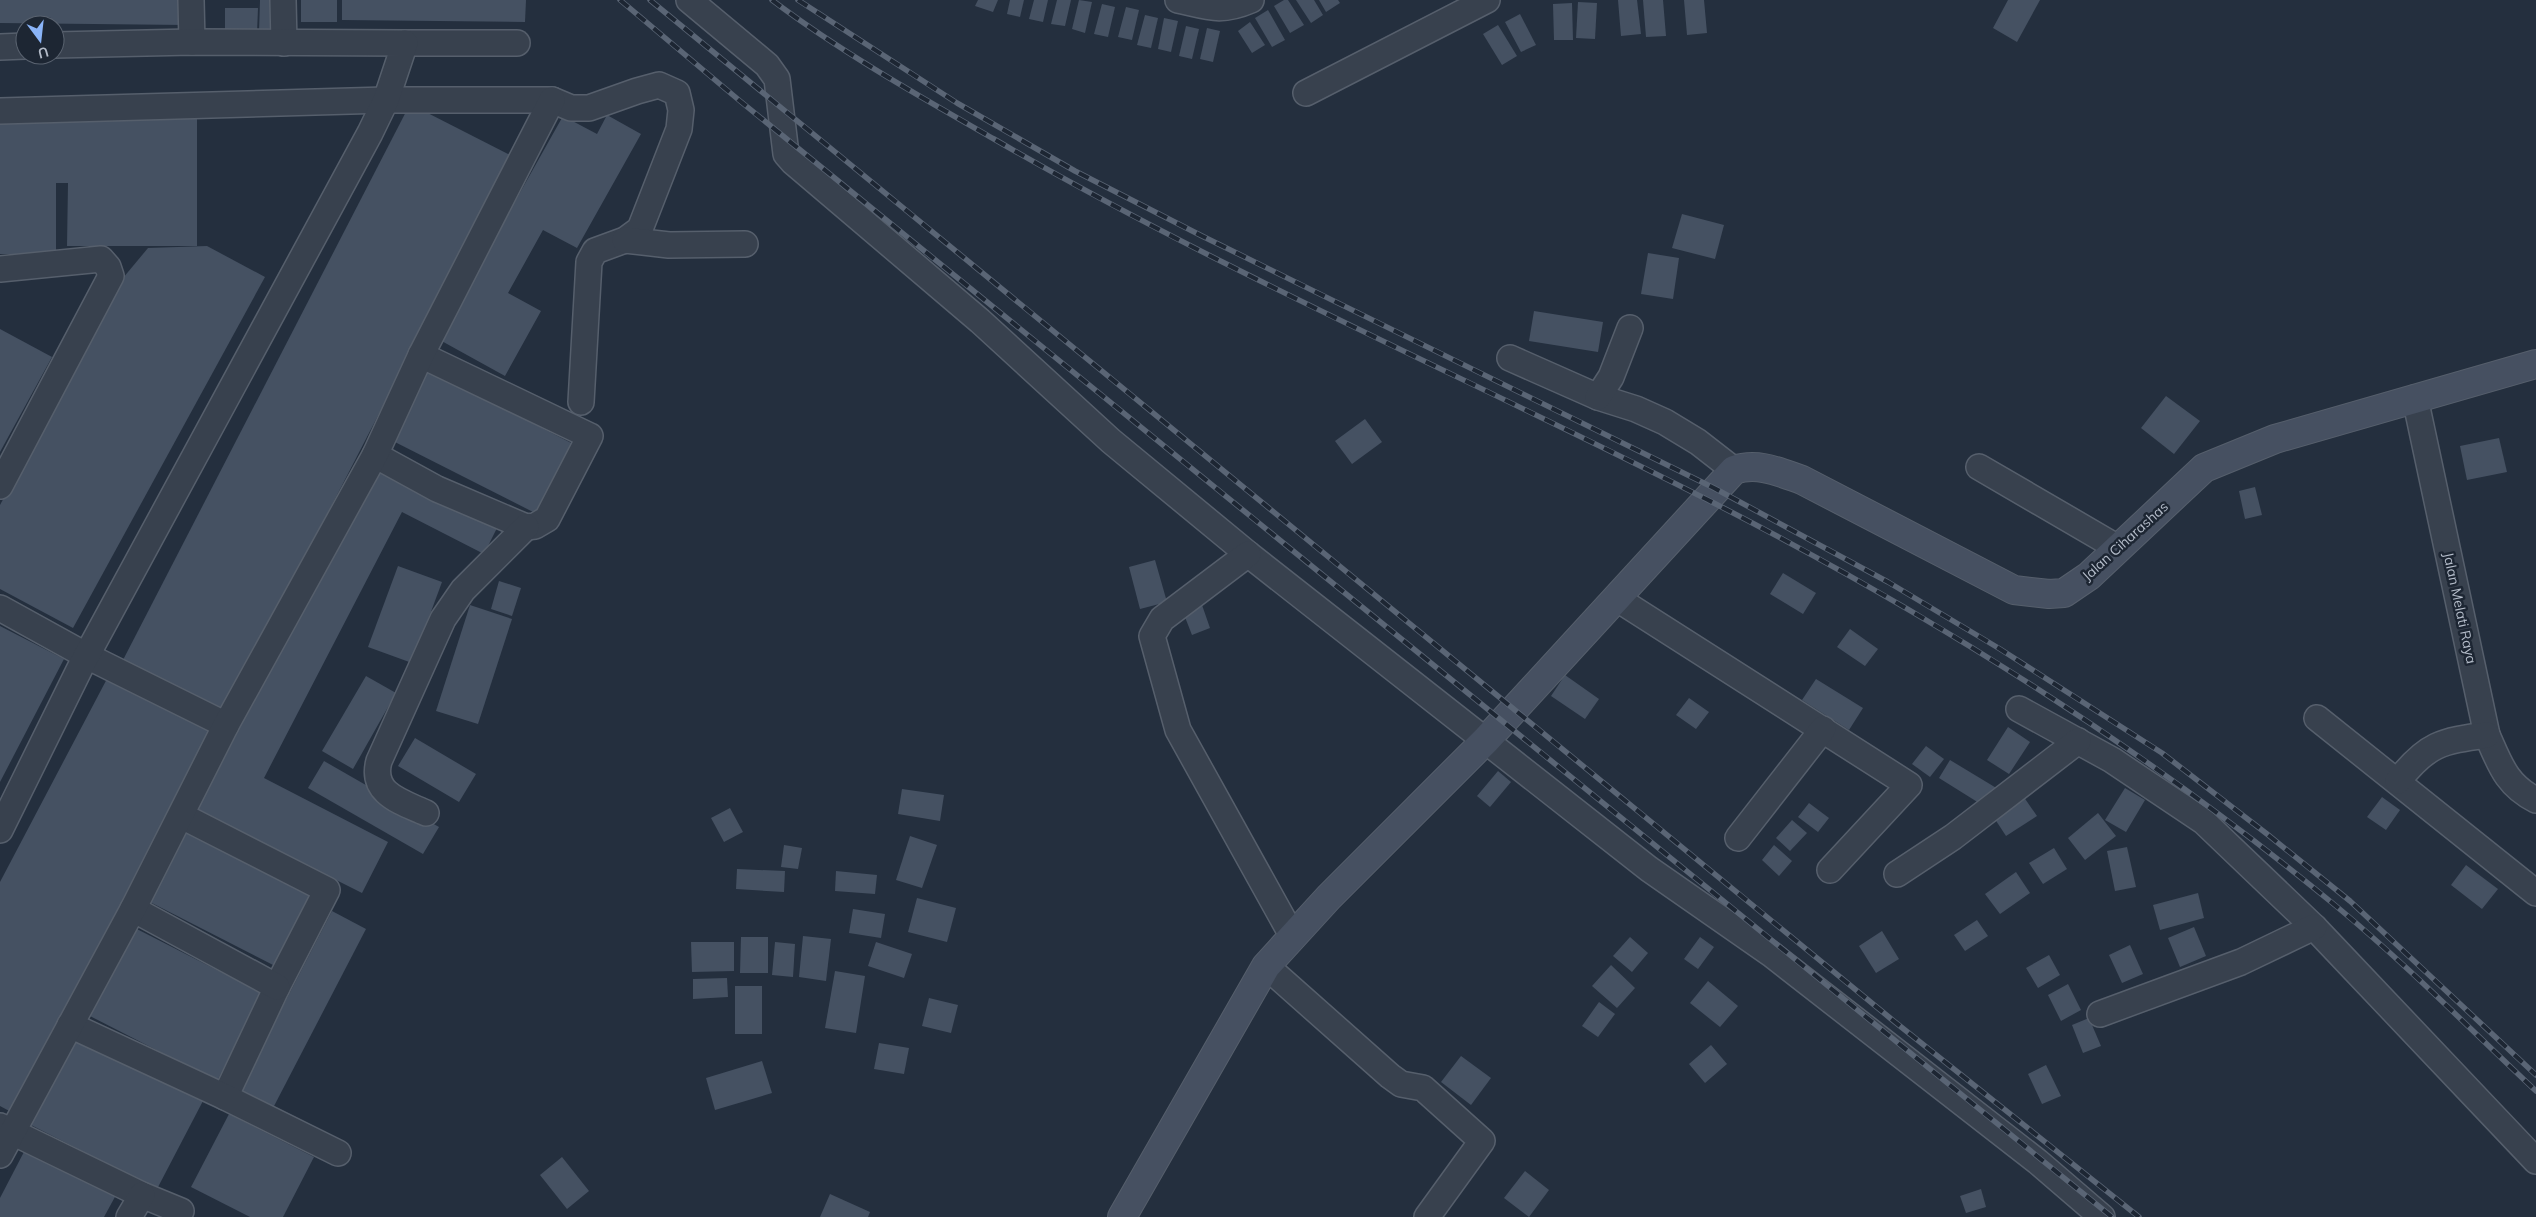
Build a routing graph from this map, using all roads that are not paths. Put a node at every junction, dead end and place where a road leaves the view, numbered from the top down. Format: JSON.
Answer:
{"nodes":[{"id":1,"x":191,"y":0,"type":"edge"},
{"id":2,"x":284,"y":0,"type":"edge"},
{"id":3,"x":689,"y":0,"type":"edge"},
{"id":4,"x":1178,"y":0,"type":"edge"},
{"id":5,"x":1251,"y":0,"type":"edge"},
{"id":6,"x":1487,"y":0,"type":"edge"},
{"id":7,"x":192,"y":42,"type":"junction"},
{"id":8,"x":284,"y":42,"type":"junction"},
{"id":9,"x":404,"y":43,"type":"junction"},
{"id":10,"x":517,"y":43,"type":"dead end"},
{"id":11,"x":65,"y":45,"type":"edge"},
{"id":12,"x":15,"y":46,"type":"edge"},
{"id":13,"x":0,"y":47,"type":"edge"},
{"id":14,"x":1306,"y":93,"type":"dead end"},
{"id":15,"x":386,"y":100,"type":"junction"},
{"id":16,"x":552,"y":100,"type":"junction"},
{"id":17,"x":0,"y":111,"type":"edge"},
{"id":18,"x":625,"y":240,"type":"junction"},
{"id":19,"x":745,"y":244,"type":"dead end"},
{"id":20,"x":0,"y":269,"type":"edge"},
{"id":21,"x":1630,"y":328,"type":"dead end"},
{"id":22,"x":421,"y":355,"type":"junction"},
{"id":23,"x":1510,"y":358,"type":"dead end"},
{"id":24,"x":2536,"y":364,"type":"edge"},
{"id":25,"x":1598,"y":397,"type":"junction"},
{"id":26,"x":2416,"y":398,"type":"junction"},
{"id":27,"x":581,"y":402,"type":"dead end"},
{"id":28,"x":375,"y":455,"type":"junction"},
{"id":29,"x":1979,"y":467,"type":"dead end"},
{"id":30,"x":1734,"y":470,"type":"junction"},
{"id":31,"x":0,"y":486,"type":"edge"},
{"id":32,"x":526,"y":527,"type":"junction"},
{"id":33,"x":2118,"y":548,"type":"junction"},
{"id":34,"x":1248,"y":554,"type":"junction"},
{"id":35,"x":1616,"y":598,"type":"junction"},
{"id":36,"x":0,"y":608,"type":"edge"},
{"id":37,"x":87,"y":656,"type":"junction"},
{"id":38,"x":2019,"y":709,"type":"dead end"},
{"id":39,"x":2317,"y":718,"type":"dead end"},
{"id":40,"x":226,"y":725,"type":"junction"},
{"id":41,"x":1822,"y":729,"type":"junction"},
{"id":42,"x":2487,"y":735,"type":"junction"},
{"id":43,"x":1486,"y":740,"type":"junction"},
{"id":44,"x":2078,"y":741,"type":"junction"},
{"id":45,"x":2398,"y":781,"type":"junction"},
{"id":46,"x":2536,"y":800,"type":"edge"},
{"id":47,"x":426,"y":813,"type":"dead end"},
{"id":48,"x":182,"y":816,"type":"junction"},
{"id":49,"x":0,"y":830,"type":"edge"},
{"id":50,"x":1738,"y":838,"type":"dead end"},
{"id":51,"x":1830,"y":870,"type":"dead end"},
{"id":52,"x":1897,"y":874,"type":"dead end"},
{"id":53,"x":2536,"y":893,"type":"edge"},
{"id":54,"x":133,"y":909,"type":"junction"},
{"id":55,"x":2314,"y":927,"type":"junction"},
{"id":56,"x":1293,"y":937,"type":"junction"},
{"id":57,"x":1266,"y":966,"type":"junction"},
{"id":58,"x":277,"y":987,"type":"junction"},
{"id":59,"x":2100,"y":1014,"type":"dead end"},
{"id":60,"x":70,"y":1025,"type":"junction"},
{"id":61,"x":225,"y":1097,"type":"junction"},
{"id":62,"x":6,"y":1129,"type":"edge"},
{"id":63,"x":338,"y":1153,"type":"dead end"},
{"id":64,"x":0,"y":1155,"type":"edge"},
{"id":65,"x":2536,"y":1160,"type":"edge"},
{"id":66,"x":142,"y":1195,"type":"junction"},
{"id":67,"x":181,"y":1211,"type":"dead end"},
{"id":68,"x":129,"y":1217,"type":"edge"},
{"id":69,"x":1122,"y":1217,"type":"edge"},
{"id":70,"x":1428,"y":1217,"type":"edge"},
{"id":71,"x":2102,"y":1217,"type":"edge"}],
"edges":[{"from":1,"to":7,"type":"street"},
{"from":2,"to":8,"type":"street"},
{"from":3,"to":34,"type":"street"},
{"from":4,"to":5,"type":"street"},
{"from":6,"to":14,"type":"street"},
{"from":7,"to":8,"type":"street"},
{"from":7,"to":11,"type":"street"},
{"from":8,"to":9,"type":"street"},
{"from":9,"to":10,"type":"street"},
{"from":9,"to":15,"type":"street"},
{"from":12,"to":13,"type":"street"},
{"from":15,"to":16,"type":"street"},
{"from":15,"to":17,"type":"street"},
{"from":15,"to":37,"type":"street"},
{"from":16,"to":18,"type":"street"},
{"from":16,"to":22,"type":"street"},
{"from":18,"to":19,"type":"street"},
{"from":18,"to":27,"type":"street"},
{"from":20,"to":31,"type":"street"},
{"from":21,"to":25,"type":"street"},
{"from":22,"to":28,"type":"street"},
{"from":22,"to":32,"type":"street"},
{"from":23,"to":25,"type":"street"},
{"from":24,"to":26,"type":"street","name":"Jalan Ciharashas"},
{"from":25,"to":30,"type":"street"},
{"from":26,"to":33,"type":"street","name":"Jalan Ciharashas"},
{"from":26,"to":42,"type":"street","name":"Jalan Melati Raya"},
{"from":28,"to":32,"type":"street"},
{"from":28,"to":40,"type":"street"},
{"from":29,"to":33,"type":"street"},
{"from":30,"to":33,"type":"street","name":"Jalan Ciharashas"},
{"from":30,"to":35,"type":"street"},
{"from":32,"to":47,"type":"street"},
{"from":34,"to":43,"type":"street"},
{"from":34,"to":56,"type":"street"},
{"from":35,"to":41,"type":"street"},
{"from":35,"to":43,"type":"street"},
{"from":36,"to":37,"type":"street"},
{"from":37,"to":40,"type":"street"},
{"from":37,"to":49,"type":"street"},
{"from":38,"to":44,"type":"street"},
{"from":39,"to":45,"type":"street"},
{"from":40,"to":48,"type":"street"},
{"from":41,"to":50,"type":"street"},
{"from":41,"to":51,"type":"street"},
{"from":42,"to":45,"type":"street"},
{"from":42,"to":46,"type":"street","name":"Jalan Melati Raya"},
{"from":43,"to":56,"type":"street"},
{"from":43,"to":71,"type":"street"},
{"from":44,"to":52,"type":"street"},
{"from":44,"to":55,"type":"street"},
{"from":45,"to":53,"type":"street"},
{"from":48,"to":54,"type":"street"},
{"from":48,"to":58,"type":"street"},
{"from":54,"to":58,"type":"street"},
{"from":54,"to":60,"type":"street"},
{"from":55,"to":59,"type":"street"},
{"from":55,"to":65,"type":"street"},
{"from":56,"to":57,"type":"street"},
{"from":57,"to":69,"type":"street"},
{"from":57,"to":70,"type":"street"},
{"from":58,"to":61,"type":"street"},
{"from":60,"to":61,"type":"street"},
{"from":60,"to":62,"type":"street"},
{"from":61,"to":63,"type":"street"},
{"from":62,"to":64,"type":"street"},
{"from":62,"to":66,"type":"street"},
{"from":66,"to":67,"type":"street"},
{"from":66,"to":68,"type":"street"}]}
